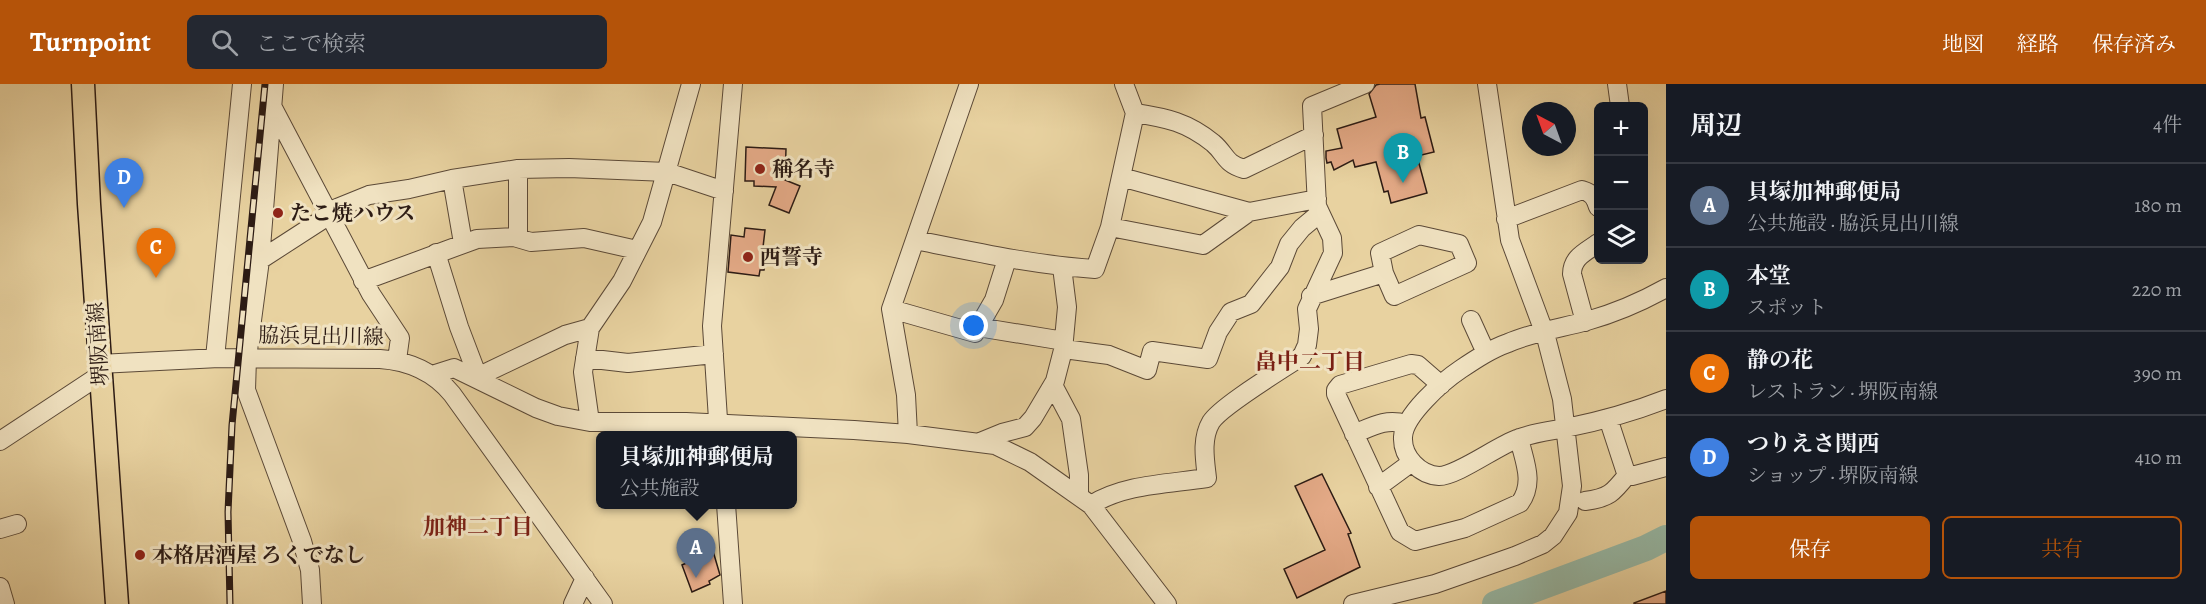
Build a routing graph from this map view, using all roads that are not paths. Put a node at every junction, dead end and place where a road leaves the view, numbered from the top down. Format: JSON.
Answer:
{"nodes":[{"id":1,"x":83,"y":84,"type":"edge"},
{"id":2,"x":242,"y":84,"type":"edge"},
{"id":3,"x":691,"y":84,"type":"edge"},
{"id":4,"x":733,"y":84,"type":"edge"},
{"id":5,"x":969,"y":84,"type":"edge"},
{"id":6,"x":1124,"y":84,"type":"edge"},
{"id":7,"x":1365,"y":84,"type":"edge"},
{"id":8,"x":1487,"y":84,"type":"edge"},
{"id":9,"x":1617,"y":84,"type":"edge"},
{"id":10,"x":1336,"y":90,"type":"edge"},
{"id":11,"x":277,"y":92,"type":"edge"},
{"id":12,"x":1619,"y":102,"type":"edge"},
{"id":13,"x":1136,"y":113,"type":"junction"},
{"id":14,"x":1314,"y":135,"type":"junction"},
{"id":15,"x":518,"y":169,"type":"junction"},
{"id":16,"x":668,"y":172,"type":"junction"},
{"id":17,"x":1121,"y":177,"type":"junction"},
{"id":18,"x":452,"y":179,"type":"junction"},
{"id":19,"x":724,"y":191,"type":"junction"},
{"id":20,"x":1594,"y":196,"type":"edge"},
{"id":21,"x":1318,"y":206,"type":"junction"},
{"id":22,"x":1249,"y":212,"type":"junction"},
{"id":23,"x":328,"y":214,"type":"junction"},
{"id":24,"x":1506,"y":219,"type":"junction"},
{"id":25,"x":1110,"y":227,"type":"junction"},
{"id":26,"x":518,"y":238,"type":"junction"},
{"id":27,"x":915,"y":240,"type":"junction"},
{"id":28,"x":463,"y":243,"type":"junction"},
{"id":29,"x":1594,"y":246,"type":"edge"},
{"id":30,"x":637,"y":250,"type":"junction"},
{"id":31,"x":436,"y":252,"type":"junction"},
{"id":32,"x":1006,"y":259,"type":"junction"},
{"id":33,"x":260,"y":260,"type":"junction"},
{"id":34,"x":1062,"y":267,"type":"junction"},
{"id":35,"x":1384,"y":273,"type":"junction"},
{"id":36,"x":363,"y":281,"type":"junction"},
{"id":37,"x":1666,"y":288,"type":"edge"},
{"id":38,"x":1311,"y":296,"type":"junction"},
{"id":39,"x":891,"y":309,"type":"junction"},
{"id":40,"x":1471,"y":320,"type":"dead end"},
{"id":41,"x":1585,"y":322,"type":"junction"},
{"id":42,"x":978,"y":327,"type":"junction"},
{"id":43,"x":590,"y":328,"type":"junction"},
{"id":44,"x":1544,"y":331,"type":"junction"},
{"id":45,"x":1064,"y":345,"type":"junction"},
{"id":46,"x":1486,"y":353,"type":"junction"},
{"id":47,"x":714,"y":354,"type":"junction"},
{"id":48,"x":215,"y":358,"type":"junction"},
{"id":49,"x":247,"y":358,"type":"junction"},
{"id":50,"x":585,"y":358,"type":"junction"},
{"id":51,"x":397,"y":360,"type":"junction"},
{"id":52,"x":100,"y":370,"type":"junction"},
{"id":53,"x":432,"y":375,"type":"junction"},
{"id":54,"x":476,"y":378,"type":"junction"},
{"id":55,"x":1053,"y":385,"type":"junction"},
{"id":56,"x":1441,"y":385,"type":"junction"},
{"id":57,"x":1666,"y":399,"type":"edge"},
{"id":58,"x":1608,"y":418,"type":"junction"},
{"id":59,"x":590,"y":422,"type":"junction"},
{"id":60,"x":1406,"y":424,"type":"junction"},
{"id":61,"x":1566,"y":428,"type":"junction"},
{"id":62,"x":718,"y":430,"type":"edge"},
{"id":63,"x":766,"y":431,"type":"edge"},
{"id":64,"x":797,"y":432,"type":"edge"},
{"id":65,"x":908,"y":434,"type":"junction"},
{"id":66,"x":1354,"y":434,"type":"junction"},
{"id":67,"x":1519,"y":438,"type":"junction"},
{"id":68,"x":0,"y":441,"type":"edge"},
{"id":69,"x":980,"y":442,"type":"junction"},
{"id":70,"x":1412,"y":462,"type":"junction"},
{"id":71,"x":1666,"y":468,"type":"edge"},
{"id":72,"x":1628,"y":474,"type":"junction"},
{"id":73,"x":1377,"y":487,"type":"junction"},
{"id":74,"x":1085,"y":500,"type":"junction"},
{"id":75,"x":1585,"y":501,"type":"dead end"},
{"id":76,"x":726,"y":509,"type":"edge"},
{"id":77,"x":585,"y":578,"type":"junction"},
{"id":78,"x":0,"y":587,"type":"edge"},
{"id":79,"x":5,"y":604,"type":"edge"},
{"id":80,"x":117,"y":604,"type":"edge"},
{"id":81,"x":312,"y":604,"type":"edge"},
{"id":82,"x":573,"y":604,"type":"edge"},
{"id":83,"x":603,"y":604,"type":"edge"},
{"id":84,"x":733,"y":604,"type":"edge"},
{"id":85,"x":1167,"y":604,"type":"edge"},
{"id":86,"x":1353,"y":604,"type":"edge"}],
"edges":[{"from":1,"to":52,"type":"main road","name":"堺阪南線"},
{"from":2,"to":48,"type":"street"},
{"from":3,"to":16,"type":"street"},
{"from":4,"to":19,"type":"street"},
{"from":5,"to":27,"type":"street"},
{"from":6,"to":13,"type":"street"},
{"from":7,"to":10,"type":"street"},
{"from":8,"to":24,"type":"street"},
{"from":9,"to":12,"type":"street"},
{"from":10,"to":14,"type":"street"},
{"from":11,"to":23,"type":"street"},
{"from":11,"to":33,"type":"street"},
{"from":13,"to":14,"type":"street"},
{"from":13,"to":17,"type":"street"},
{"from":14,"to":21,"type":"street"},
{"from":15,"to":16,"type":"street"},
{"from":15,"to":18,"type":"street"},
{"from":15,"to":26,"type":"street"},
{"from":16,"to":19,"type":"street"},
{"from":16,"to":30,"type":"street"},
{"from":17,"to":22,"type":"street"},
{"from":17,"to":25,"type":"street"},
{"from":18,"to":23,"type":"street"},
{"from":18,"to":28,"type":"street"},
{"from":19,"to":47,"type":"street"},
{"from":20,"to":24,"type":"street"},
{"from":21,"to":22,"type":"street"},
{"from":21,"to":38,"type":"street"},
{"from":21,"to":45,"type":"street"},
{"from":22,"to":25,"type":"street"},
{"from":23,"to":33,"type":"street"},
{"from":23,"to":36,"type":"street"},
{"from":24,"to":44,"type":"street"},
{"from":25,"to":34,"type":"street"},
{"from":26,"to":28,"type":"street"},
{"from":26,"to":30,"type":"street"},
{"from":27,"to":32,"type":"street"},
{"from":27,"to":39,"type":"street"},
{"from":28,"to":31,"type":"street"},
{"from":29,"to":41,"type":"street"},
{"from":30,"to":43,"type":"street"},
{"from":31,"to":36,"type":"street"},
{"from":31,"to":54,"type":"street"},
{"from":32,"to":34,"type":"street"},
{"from":32,"to":42,"type":"street"},
{"from":33,"to":49,"type":"street"},
{"from":34,"to":45,"type":"street"},
{"from":35,"to":35,"type":"street"},
{"from":35,"to":38,"type":"street"},
{"from":36,"to":51,"type":"street"},
{"from":37,"to":41,"type":"street"},
{"from":38,"to":74,"type":"street"},
{"from":39,"to":42,"type":"street"},
{"from":39,"to":65,"type":"street"},
{"from":40,"to":46,"type":"street"},
{"from":41,"to":44,"type":"street"},
{"from":42,"to":45,"type":"street"},
{"from":43,"to":50,"type":"street"},
{"from":43,"to":54,"type":"street"},
{"from":44,"to":46,"type":"street"},
{"from":44,"to":61,"type":"street"},
{"from":45,"to":55,"type":"street"},
{"from":46,"to":56,"type":"street"},
{"from":47,"to":50,"type":"street"},
{"from":47,"to":62,"type":"street"},
{"from":48,"to":49,"type":"street","name":"脇浜見出川線"},
{"from":48,"to":52,"type":"street","name":"脇浜見出川線"},
{"from":49,"to":51,"type":"street","name":"脇浜見出川線"},
{"from":49,"to":81,"type":"street"},
{"from":50,"to":59,"type":"street"},
{"from":51,"to":53,"type":"street","name":"脇浜見出川線"},
{"from":52,"to":68,"type":"street"},
{"from":52,"to":80,"type":"main road","name":"堺阪南線"},
{"from":53,"to":54,"type":"street"},
{"from":53,"to":77,"type":"street","name":"脇浜見出川線"},
{"from":54,"to":59,"type":"street"},
{"from":55,"to":69,"type":"street"},
{"from":55,"to":74,"type":"street"},
{"from":56,"to":60,"type":"street"},
{"from":56,"to":66,"type":"street"},
{"from":57,"to":58,"type":"street"},
{"from":58,"to":61,"type":"street"},
{"from":58,"to":72,"type":"street"},
{"from":59,"to":62,"type":"street"},
{"from":60,"to":66,"type":"street"},
{"from":60,"to":70,"type":"street"},
{"from":61,"to":67,"type":"street"},
{"from":61,"to":86,"type":"street"},
{"from":62,"to":63,"type":"street"},
{"from":64,"to":65,"type":"street"},
{"from":65,"to":69,"type":"street"},
{"from":66,"to":73,"type":"street"},
{"from":67,"to":70,"type":"street"},
{"from":67,"to":73,"type":"street"},
{"from":69,"to":74,"type":"street"},
{"from":70,"to":73,"type":"street"},
{"from":71,"to":72,"type":"street"},
{"from":72,"to":75,"type":"street"},
{"from":74,"to":85,"type":"street"},
{"from":76,"to":84,"type":"street"},
{"from":77,"to":82,"type":"street"},
{"from":77,"to":83,"type":"street","name":"脇浜見出川線"},
{"from":78,"to":79,"type":"street"}]}
